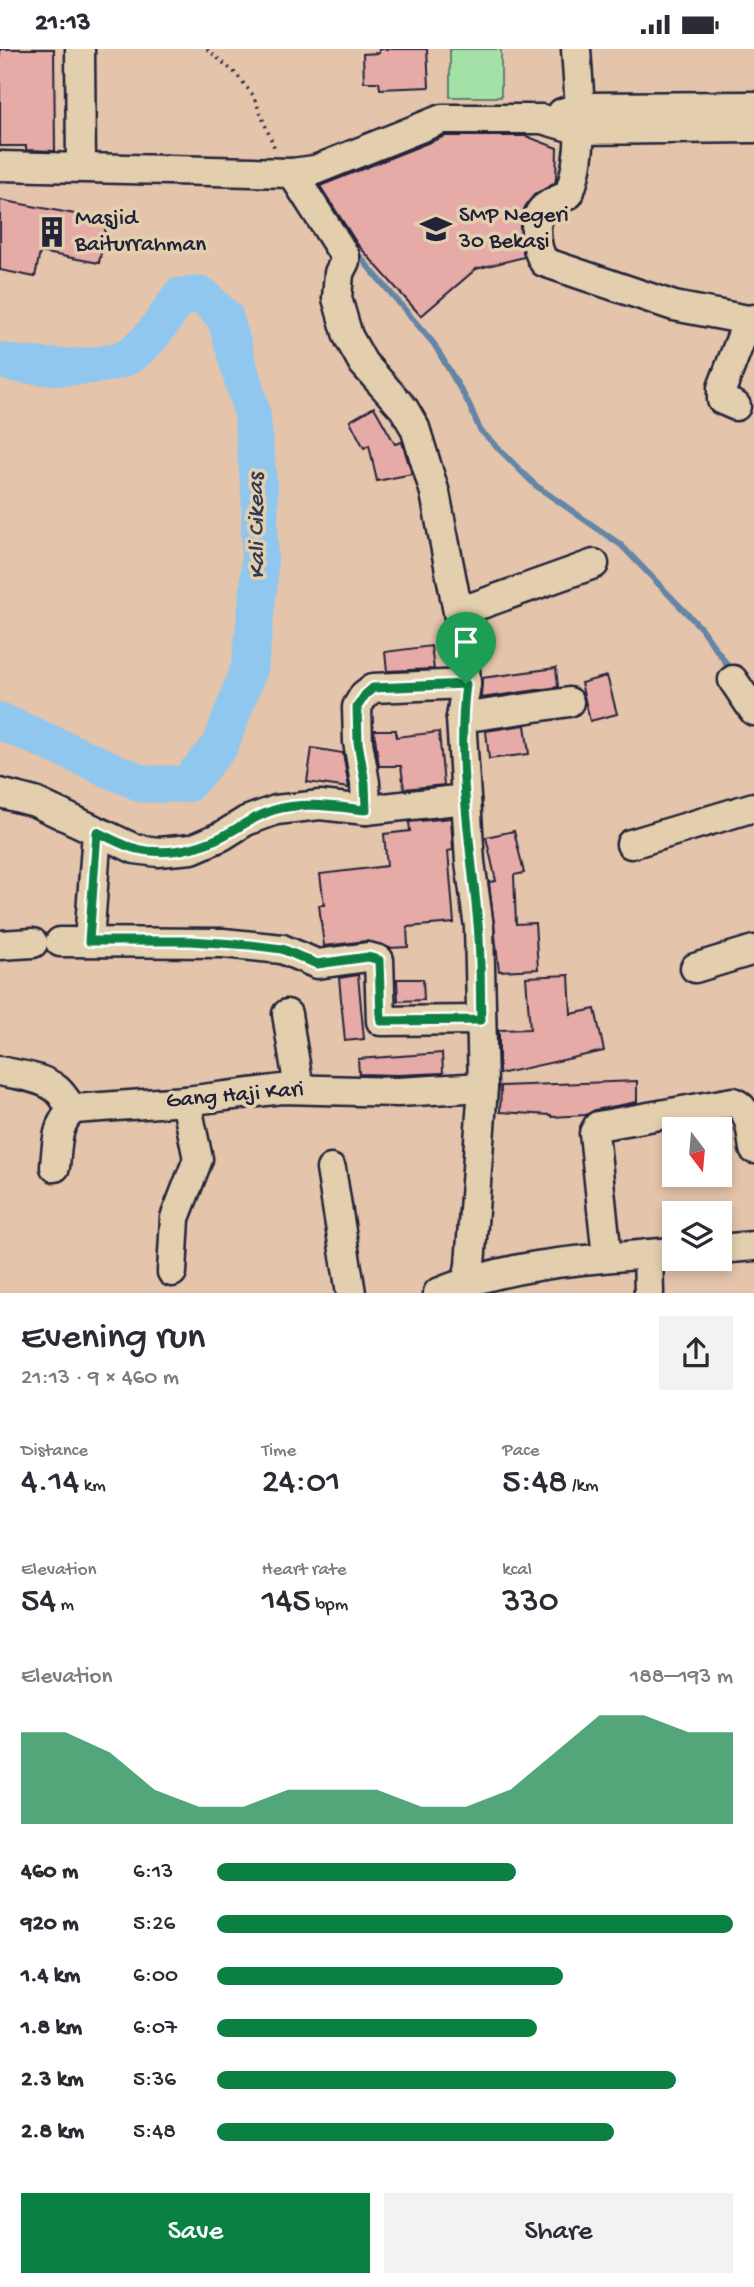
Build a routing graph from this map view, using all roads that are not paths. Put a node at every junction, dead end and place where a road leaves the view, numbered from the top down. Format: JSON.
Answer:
{"nodes":[{"id":1,"x":80,"y":49,"type":"edge"},
{"id":2,"x":576,"y":49,"type":"edge"},
{"id":3,"x":754,"y":106,"type":"edge"},
{"id":4,"x":580,"y":119,"type":"junction"},
{"id":5,"x":754,"y":128,"type":"edge"},
{"id":6,"x":0,"y":166,"type":"edge"},
{"id":7,"x":81,"y":167,"type":"junction"},
{"id":8,"x":292,"y":173,"type":"junction"},
{"id":9,"x":751,"y":319,"type":"edge"},
{"id":10,"x":736,"y":406,"type":"dead end"},
{"id":11,"x":594,"y":564,"type":"dead end"},
{"id":12,"x":459,"y":612,"type":"junction"},
{"id":13,"x":733,"y":680,"type":"dead end"},
{"id":14,"x":466,"y":684,"type":"junction"},
{"id":15,"x":569,"y":702,"type":"dead end"},
{"id":16,"x":754,"y":711,"type":"edge"},
{"id":17,"x":461,"y":718,"type":"junction"},
{"id":18,"x":0,"y":793,"type":"edge"},
{"id":19,"x":466,"y":799,"type":"junction"},
{"id":20,"x":754,"y":807,"type":"edge"},
{"id":21,"x":366,"y":810,"type":"junction"},
{"id":22,"x":97,"y":832,"type":"junction"},
{"id":23,"x":631,"y":844,"type":"dead end"},
{"id":24,"x":89,"y":941,"type":"junction"},
{"id":25,"x":0,"y":945,"type":"edge"},
{"id":26,"x":754,"y":950,"type":"edge"},
{"id":27,"x":695,"y":968,"type":"dead end"},
{"id":28,"x":287,"y":1014,"type":"dead end"},
{"id":29,"x":481,"y":1020,"type":"junction"},
{"id":30,"x":0,"y":1071,"type":"edge"},
{"id":31,"x":482,"y":1087,"type":"junction"},
{"id":32,"x":299,"y":1089,"type":"junction"},
{"id":33,"x":186,"y":1101,"type":"junction"},
{"id":34,"x":74,"y":1109,"type":"junction"},
{"id":35,"x":754,"y":1149,"type":"edge"},
{"id":36,"x":55,"y":1167,"type":"dead end"},
{"id":37,"x":331,"y":1169,"type":"dead end"},
{"id":38,"x":754,"y":1246,"type":"edge"},
{"id":39,"x":732,"y":1248,"type":"edge"},
{"id":40,"x":661,"y":1253,"type":"edge"},
{"id":41,"x":607,"y":1257,"type":"junction"},
{"id":42,"x":172,"y":1272,"type":"dead end"},
{"id":43,"x":465,"y":1287,"type":"edge"},
{"id":44,"x":351,"y":1293,"type":"edge"},
{"id":45,"x":438,"y":1293,"type":"edge"},
{"id":46,"x":649,"y":1293,"type":"edge"}],
"edges":[{"from":1,"to":7,"type":"street"},
{"from":2,"to":4,"type":"street"},
{"from":3,"to":4,"type":"street"},
{"from":4,"to":5,"type":"street"},
{"from":4,"to":8,"type":"street"},
{"from":4,"to":9,"type":"street"},
{"from":6,"to":7,"type":"street"},
{"from":7,"to":8,"type":"street"},
{"from":8,"to":12,"type":"street"},
{"from":9,"to":10,"type":"street"},
{"from":11,"to":12,"type":"street"},
{"from":12,"to":14,"type":"street"},
{"from":13,"to":16,"type":"street"},
{"from":14,"to":17,"type":"street"},
{"from":14,"to":21,"type":"street"},
{"from":15,"to":17,"type":"street"},
{"from":17,"to":19,"type":"street"},
{"from":18,"to":22,"type":"street"},
{"from":19,"to":21,"type":"street"},
{"from":19,"to":29,"type":"street"},
{"from":20,"to":23,"type":"street"},
{"from":21,"to":22,"type":"street"},
{"from":22,"to":24,"type":"street"},
{"from":24,"to":25,"type":"street"},
{"from":24,"to":29,"type":"street"},
{"from":26,"to":27,"type":"street"},
{"from":28,"to":32,"type":"street"},
{"from":29,"to":31,"type":"street"},
{"from":30,"to":34,"type":"street"},
{"from":31,"to":32,"type":"street","name":"Gang Haji Kari"},
{"from":31,"to":43,"type":"street"},
{"from":32,"to":33,"type":"street","name":"Gang Haji Kari"},
{"from":33,"to":34,"type":"street","name":"Gang Haji Kari"},
{"from":33,"to":42,"type":"street"},
{"from":34,"to":36,"type":"street"},
{"from":35,"to":41,"type":"street"},
{"from":37,"to":44,"type":"street"},
{"from":38,"to":39,"type":"street"},
{"from":40,"to":41,"type":"street"},
{"from":40,"to":46,"type":"street"},
{"from":41,"to":43,"type":"street"},
{"from":43,"to":45,"type":"street"}]}
